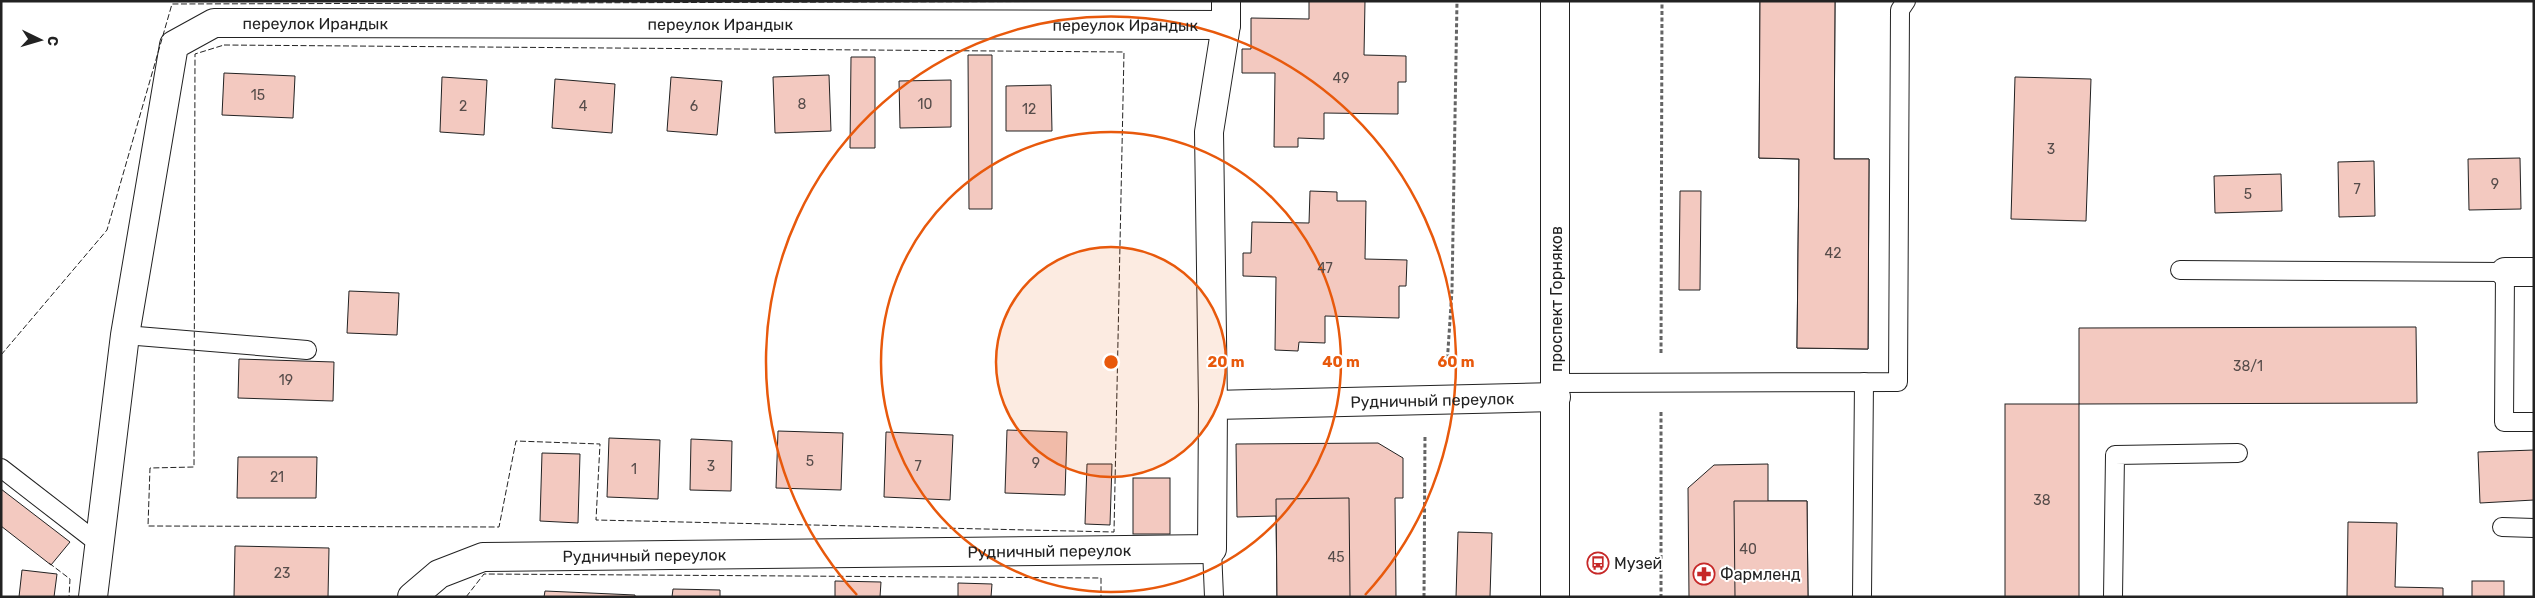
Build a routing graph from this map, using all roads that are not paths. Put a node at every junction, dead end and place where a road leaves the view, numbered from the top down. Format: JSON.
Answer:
{"nodes":[{"id":1,"x":1556,"y":1,"type":"edge"},
{"id":2,"x":1906,"y":1,"type":"edge"},
{"id":3,"x":1226,"y":13,"type":"edge"},
{"id":4,"x":2180,"y":270,"type":"dead end"},
{"id":5,"x":2505,"y":272,"type":"junction"},
{"id":6,"x":2534,"y":272,"type":"edge"},
{"id":7,"x":125,"y":336,"type":"junction"},
{"id":8,"x":308,"y":350,"type":"dead end"},
{"id":9,"x":1864,"y":382,"type":"junction"},
{"id":10,"x":1556,"y":390,"type":"junction"},
{"id":11,"x":1213,"y":405,"type":"junction"},
{"id":12,"x":2534,"y":422,"type":"edge"},
{"id":13,"x":2238,"y":453,"type":"dead end"},
{"id":14,"x":1,"y":468,"type":"edge"},
{"id":15,"x":2502,"y":528,"type":"dead end"},
{"id":16,"x":2534,"y":528,"type":"edge"},
{"id":17,"x":98,"y":543,"type":"junction"},
{"id":18,"x":1212,"y":549,"type":"junction"},
{"id":19,"x":93,"y":597,"type":"edge"},
{"id":20,"x":412,"y":597,"type":"edge"},
{"id":21,"x":1214,"y":597,"type":"edge"},
{"id":22,"x":1555,"y":597,"type":"edge"},
{"id":23,"x":1862,"y":597,"type":"edge"},
{"id":24,"x":2113,"y":597,"type":"edge"}],
"edges":[{"from":1,"to":10,"type":"street","name":"проспект Горняков"},
{"from":2,"to":9,"type":"lane"},
{"from":3,"to":7,"type":"street","name":"переулок Ирандык"},
{"from":3,"to":11,"type":"street"},
{"from":4,"to":5,"type":"lane"},
{"from":5,"to":6,"type":"street"},
{"from":5,"to":12,"type":"lane"},
{"from":7,"to":8,"type":"lane"},
{"from":7,"to":17,"type":"street"},
{"from":9,"to":10,"type":"lane"},
{"from":9,"to":23,"type":"lane"},
{"from":10,"to":11,"type":"street","name":"Рудничный переулок"},
{"from":10,"to":22,"type":"street","name":"проспект Горняков"},
{"from":11,"to":18,"type":"street"},
{"from":13,"to":24,"type":"lane"},
{"from":14,"to":17,"type":"lane"},
{"from":15,"to":16,"type":"lane"},
{"from":17,"to":19,"type":"street"},
{"from":18,"to":20,"type":"street","name":"Рудничный переулок"},
{"from":18,"to":21,"type":"lane"}]}
